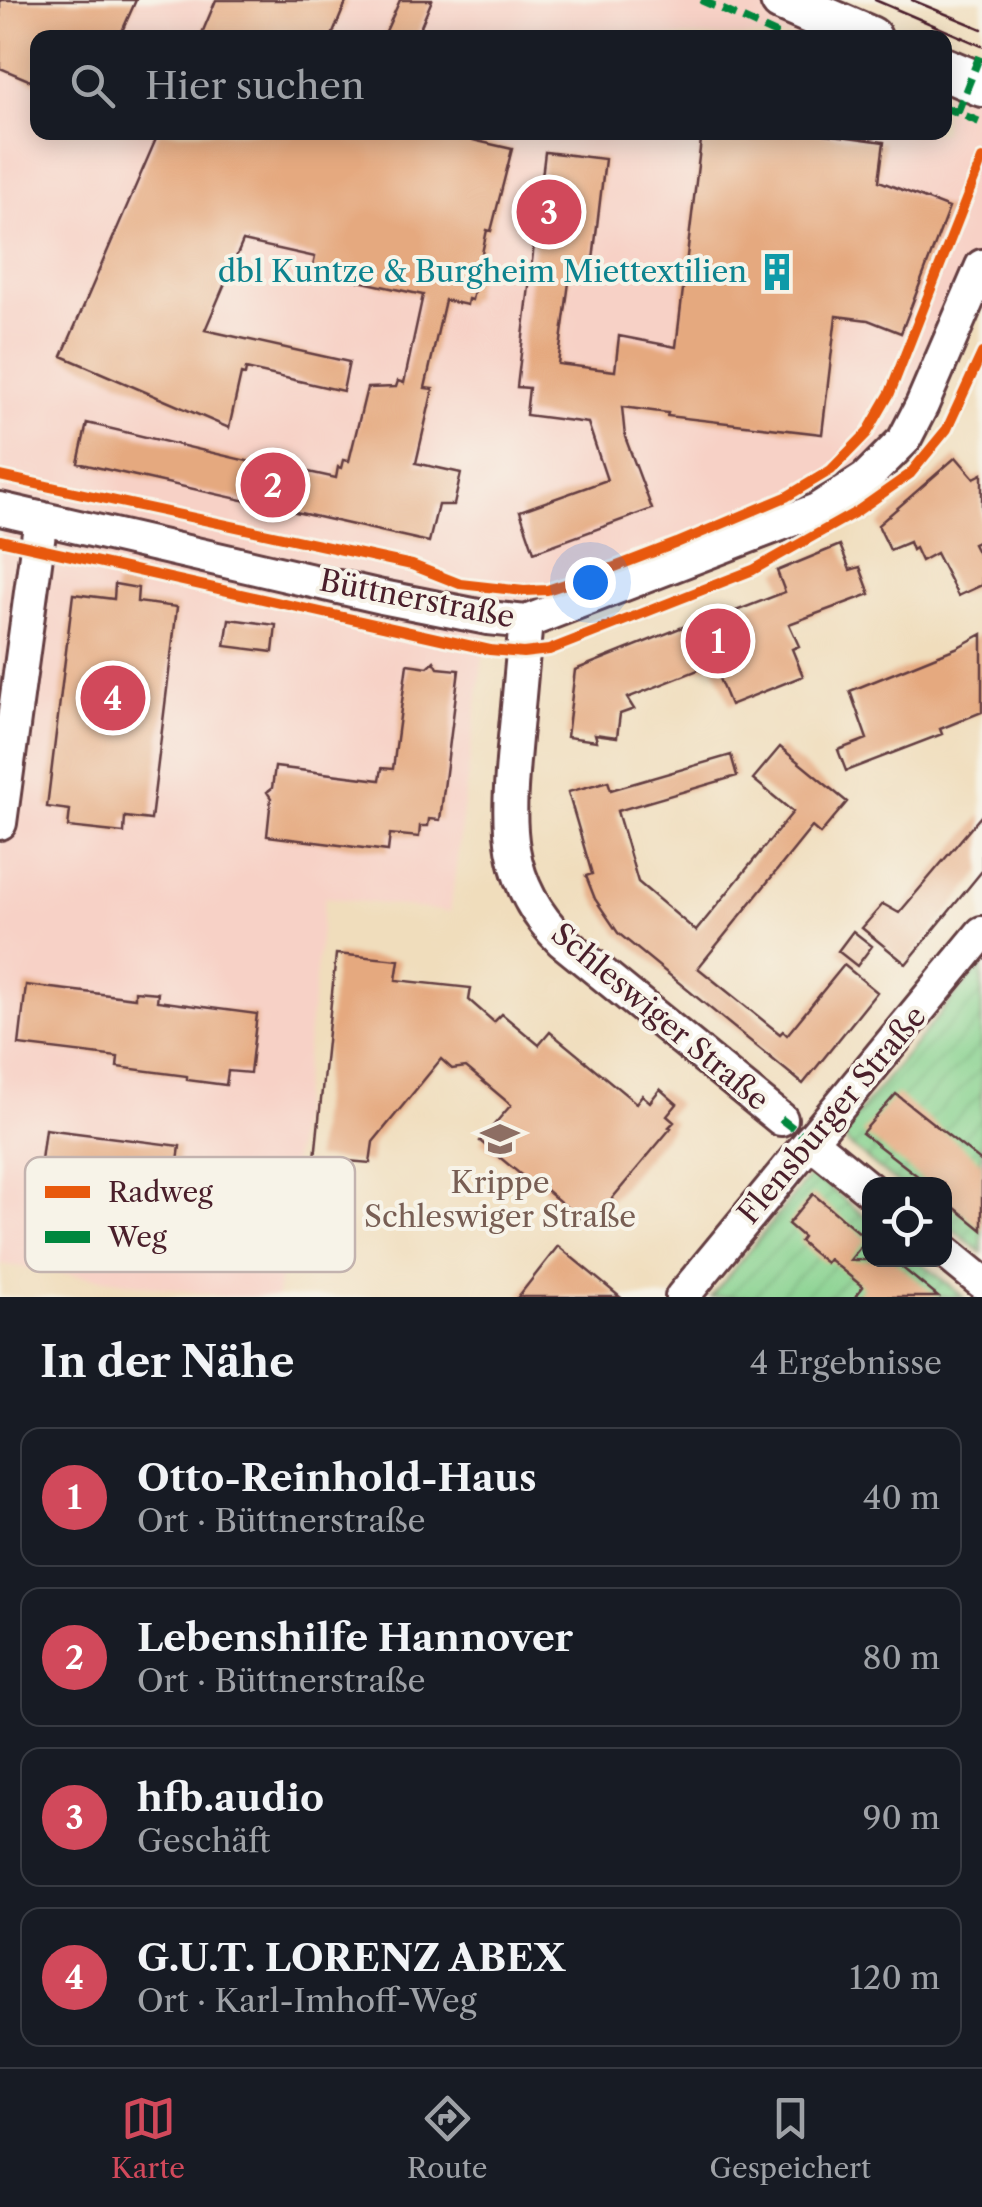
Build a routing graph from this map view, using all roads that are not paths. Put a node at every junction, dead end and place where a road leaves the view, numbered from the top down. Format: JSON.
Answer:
{"nodes":[{"id":1,"x":782,"y":0,"type":"edge"},
{"id":2,"x":851,"y":30,"type":"edge"},
{"id":3,"x":952,"y":73,"type":"edge"},
{"id":4,"x":982,"y":85,"type":"edge"},
{"id":5,"x":982,"y":266,"type":"edge"},
{"id":6,"x":0,"y":509,"type":"edge"},
{"id":7,"x":41,"y":518,"type":"junction"},
{"id":8,"x":526,"y":622,"type":"junction"},
{"id":9,"x":0,"y":823,"type":"edge"},
{"id":10,"x":982,"y":933,"type":"edge"},
{"id":11,"x":781,"y":1118,"type":"dead end"},
{"id":12,"x":810,"y":1141,"type":"junction"},
{"id":13,"x":862,"y":1183,"type":"edge"},
{"id":14,"x":952,"y":1258,"type":"edge"},
{"id":15,"x":982,"y":1282,"type":"edge"},
{"id":16,"x":682,"y":1297,"type":"edge"}],
"edges":[{"from":1,"to":2,"type":"main road"},
{"from":3,"to":4,"type":"main road"},
{"from":5,"to":8,"type":"street","name":"Büttnerstraße"},
{"from":6,"to":7,"type":"street","name":"Büttnerstraße"},
{"from":7,"to":8,"type":"street","name":"Büttnerstraße"},
{"from":7,"to":9,"type":"street"},
{"from":8,"to":11,"type":"street","name":"Schleswiger Straße"},
{"from":10,"to":12,"type":"street","name":"Flensburger Straße"},
{"from":12,"to":13,"type":"street"},
{"from":12,"to":16,"type":"street","name":"Flensburger Straße"},
{"from":14,"to":15,"type":"street"}]}
